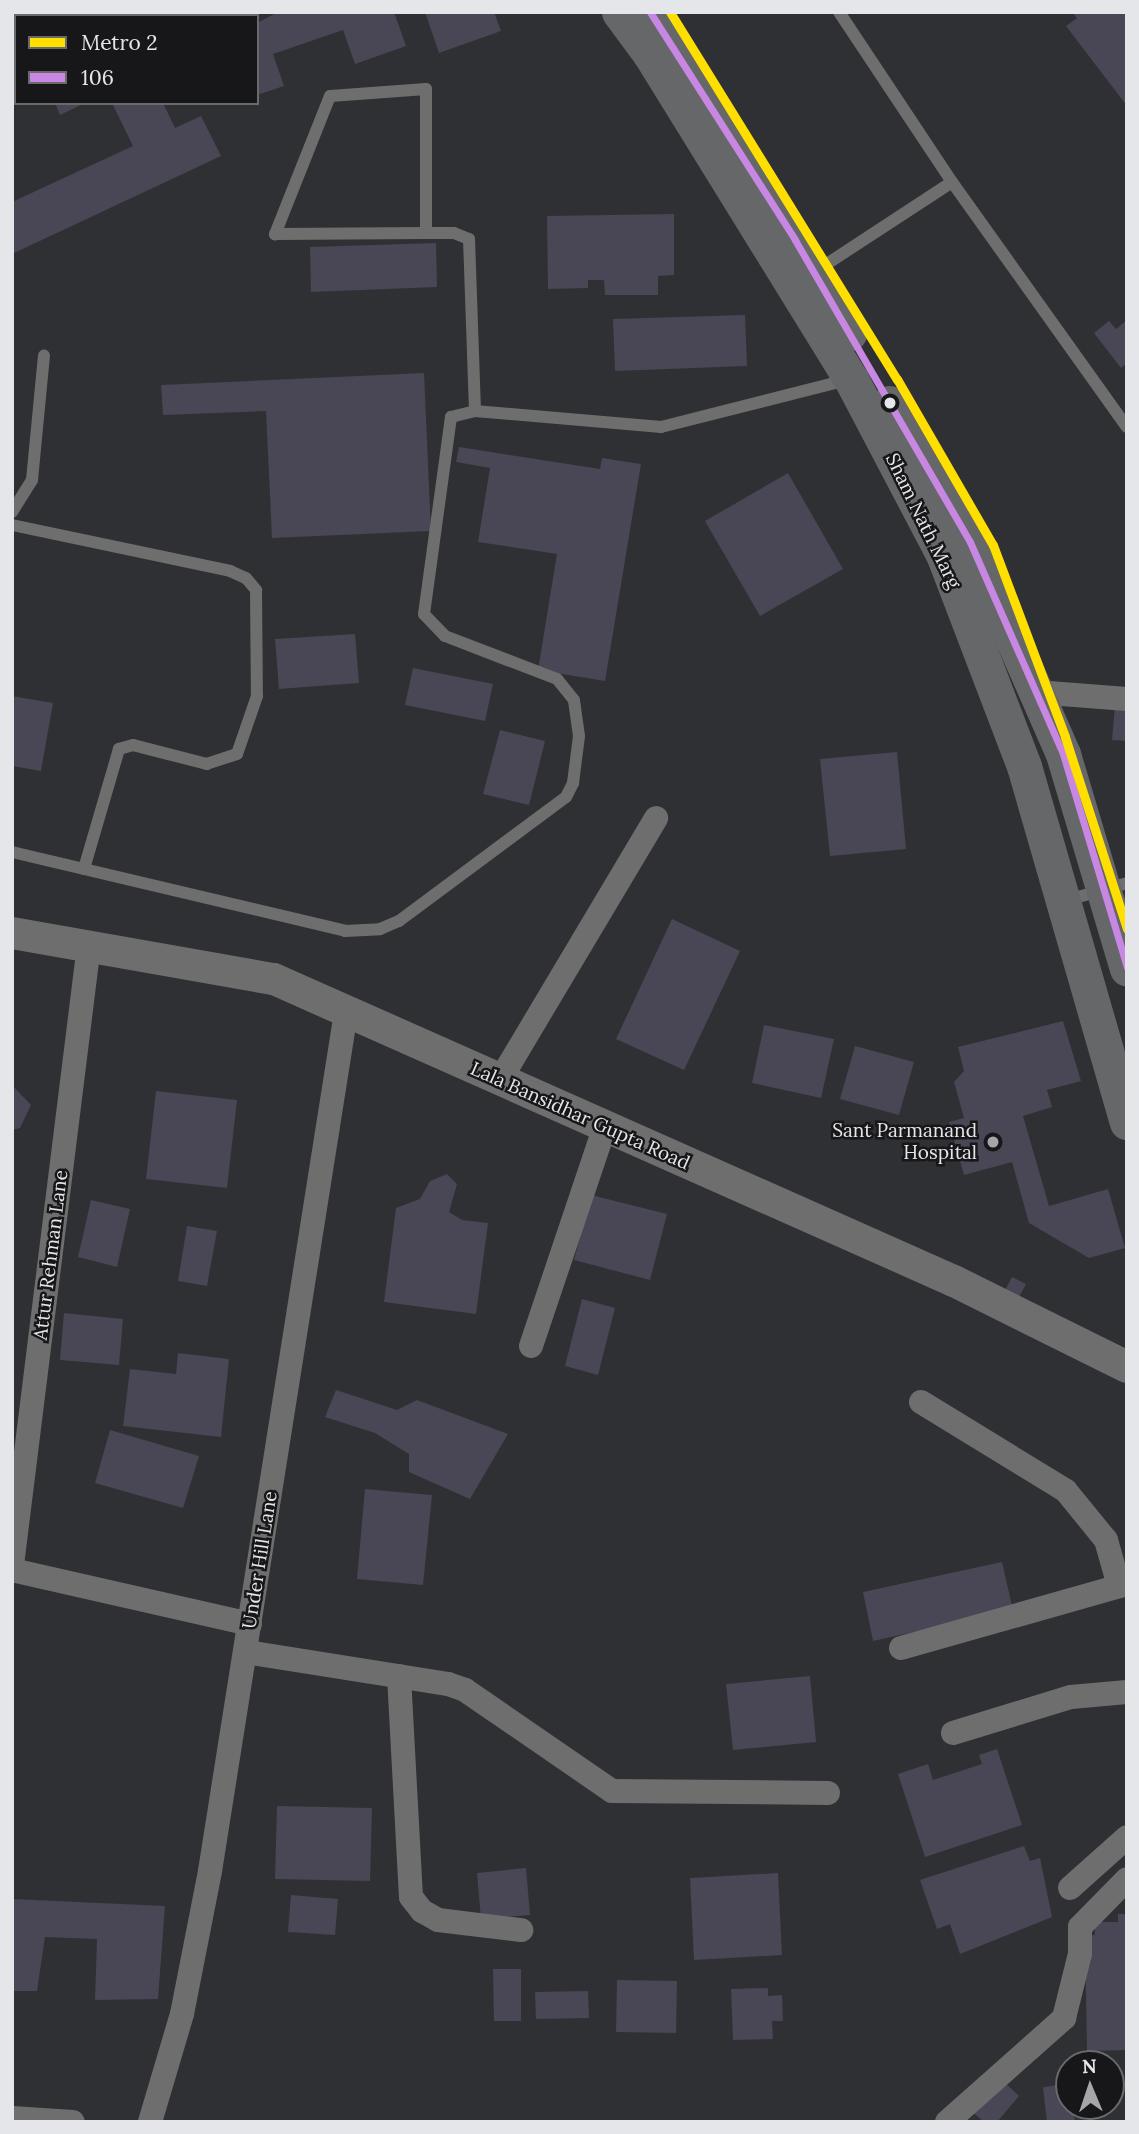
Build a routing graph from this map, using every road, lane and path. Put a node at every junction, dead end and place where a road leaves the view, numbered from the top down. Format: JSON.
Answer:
{"nodes":[{"id":1,"x":619,"y":12,"type":"edge"},
{"id":2,"x":650,"y":12,"type":"edge"},
{"id":3,"x":839,"y":12,"type":"edge"},
{"id":4,"x":952,"y":182,"type":"junction"},
{"id":5,"x":426,"y":233,"type":"junction"},
{"id":6,"x":803,"y":279,"type":"junction"},
{"id":7,"x":44,"y":356,"type":"dead end"},
{"id":8,"x":851,"y":379,"type":"junction"},
{"id":9,"x":475,"y":411,"type":"junction"},
{"id":10,"x":1127,"y":427,"type":"edge"},
{"id":11,"x":12,"y":512,"type":"edge"},
{"id":12,"x":12,"y":525,"type":"edge"},
{"id":13,"x":1036,"y":692,"type":"junction"},
{"id":14,"x":1127,"y":699,"type":"edge"},
{"id":15,"x":656,"y":818,"type":"dead end"},
{"id":16,"x":12,"y":852,"type":"edge"},
{"id":17,"x":84,"y":869,"type":"junction"},
{"id":18,"x":1115,"y":886,"type":"edge"},
{"id":19,"x":1063,"y":901,"type":"junction"},
{"id":20,"x":12,"y":933,"type":"edge"},
{"id":21,"x":89,"y":946,"type":"junction"},
{"id":22,"x":1111,"y":964,"type":"edge"},
{"id":23,"x":346,"y":1012,"type":"junction"},
{"id":24,"x":500,"y":1080,"type":"junction"},
{"id":25,"x":1127,"y":1122,"type":"edge"},
{"id":26,"x":605,"y":1126,"type":"junction"},
{"id":27,"x":531,"y":1346,"type":"dead end"},
{"id":28,"x":1125,"y":1362,"type":"edge"},
{"id":29,"x":921,"y":1402,"type":"dead end"},
{"id":30,"x":12,"y":1567,"type":"edge"},
{"id":31,"x":1123,"y":1585,"type":"edge"},
{"id":32,"x":250,"y":1624,"type":"junction"},
{"id":33,"x":901,"y":1648,"type":"dead end"},
{"id":34,"x":246,"y":1652,"type":"junction"},
{"id":35,"x":400,"y":1676,"type":"junction"},
{"id":36,"x":1127,"y":1692,"type":"edge"},
{"id":37,"x":953,"y":1733,"type":"dead end"},
{"id":38,"x":828,"y":1793,"type":"dead end"},
{"id":39,"x":1127,"y":1837,"type":"edge"},
{"id":40,"x":1127,"y":1879,"type":"edge"},
{"id":41,"x":1070,"y":1888,"type":"dead end"},
{"id":42,"x":522,"y":1930,"type":"dead end"},
{"id":43,"x":153,"y":2113,"type":"edge"},
{"id":44,"x":12,"y":2118,"type":"edge"},
{"id":45,"x":73,"y":2122,"type":"edge"},
{"id":46,"x":947,"y":2122,"type":"edge"}],
"edges":[{"from":1,"to":6,"type":"main road","name":"Sham Nath Marg"},
{"from":2,"to":6,"type":"main road","name":"Sham Nath Marg"},
{"from":3,"to":4,"type":"lane"},
{"from":4,"to":6,"type":"lane"},
{"from":4,"to":10,"type":"lane"},
{"from":5,"to":5,"type":"lane"},
{"from":5,"to":9,"type":"lane"},
{"from":6,"to":8,"type":"main road","name":"Sham Nath Marg"},
{"from":6,"to":13,"type":"main road","name":"Sham Nath Marg"},
{"from":7,"to":11,"type":"lane"},
{"from":8,"to":9,"type":"lane"},
{"from":8,"to":19,"type":"main road","name":"Sham Nath Marg"},
{"from":9,"to":17,"type":"lane"},
{"from":12,"to":17,"type":"lane"},
{"from":13,"to":14,"type":"street"},
{"from":13,"to":18,"type":"main road","name":"Sham Nath Marg"},
{"from":15,"to":24,"type":"street"},
{"from":16,"to":17,"type":"lane"},
{"from":18,"to":19,"type":"lane"},
{"from":18,"to":22,"type":"main road","name":"Sham Nath Marg"},
{"from":19,"to":22,"type":"main road","name":"Sham Nath Marg"},
{"from":20,"to":21,"type":"street","name":"Lala Bansidhar Gupta Road"},
{"from":21,"to":23,"type":"street","name":"Lala Bansidhar Gupta Road"},
{"from":21,"to":30,"type":"street","name":"Attur Rehman Lane"},
{"from":22,"to":25,"type":"main road","name":"Sham Nath Marg"},
{"from":23,"to":24,"type":"street","name":"Lala Bansidhar Gupta Road"},
{"from":23,"to":32,"type":"street","name":"Under Hill Lane"},
{"from":24,"to":26,"type":"street","name":"Lala Bansidhar Gupta Road"},
{"from":26,"to":27,"type":"street"},
{"from":26,"to":28,"type":"street","name":"Lala Bansidhar Gupta Road"},
{"from":29,"to":31,"type":"street"},
{"from":30,"to":32,"type":"street"},
{"from":31,"to":33,"type":"street"},
{"from":32,"to":34,"type":"street","name":"Under Hill Lane"},
{"from":34,"to":35,"type":"street"},
{"from":34,"to":43,"type":"street","name":"Under Hill Lane"},
{"from":35,"to":38,"type":"street"},
{"from":35,"to":42,"type":"street"},
{"from":36,"to":37,"type":"street"},
{"from":39,"to":41,"type":"street"},
{"from":40,"to":46,"type":"street"},
{"from":44,"to":45,"type":"street"}]}
